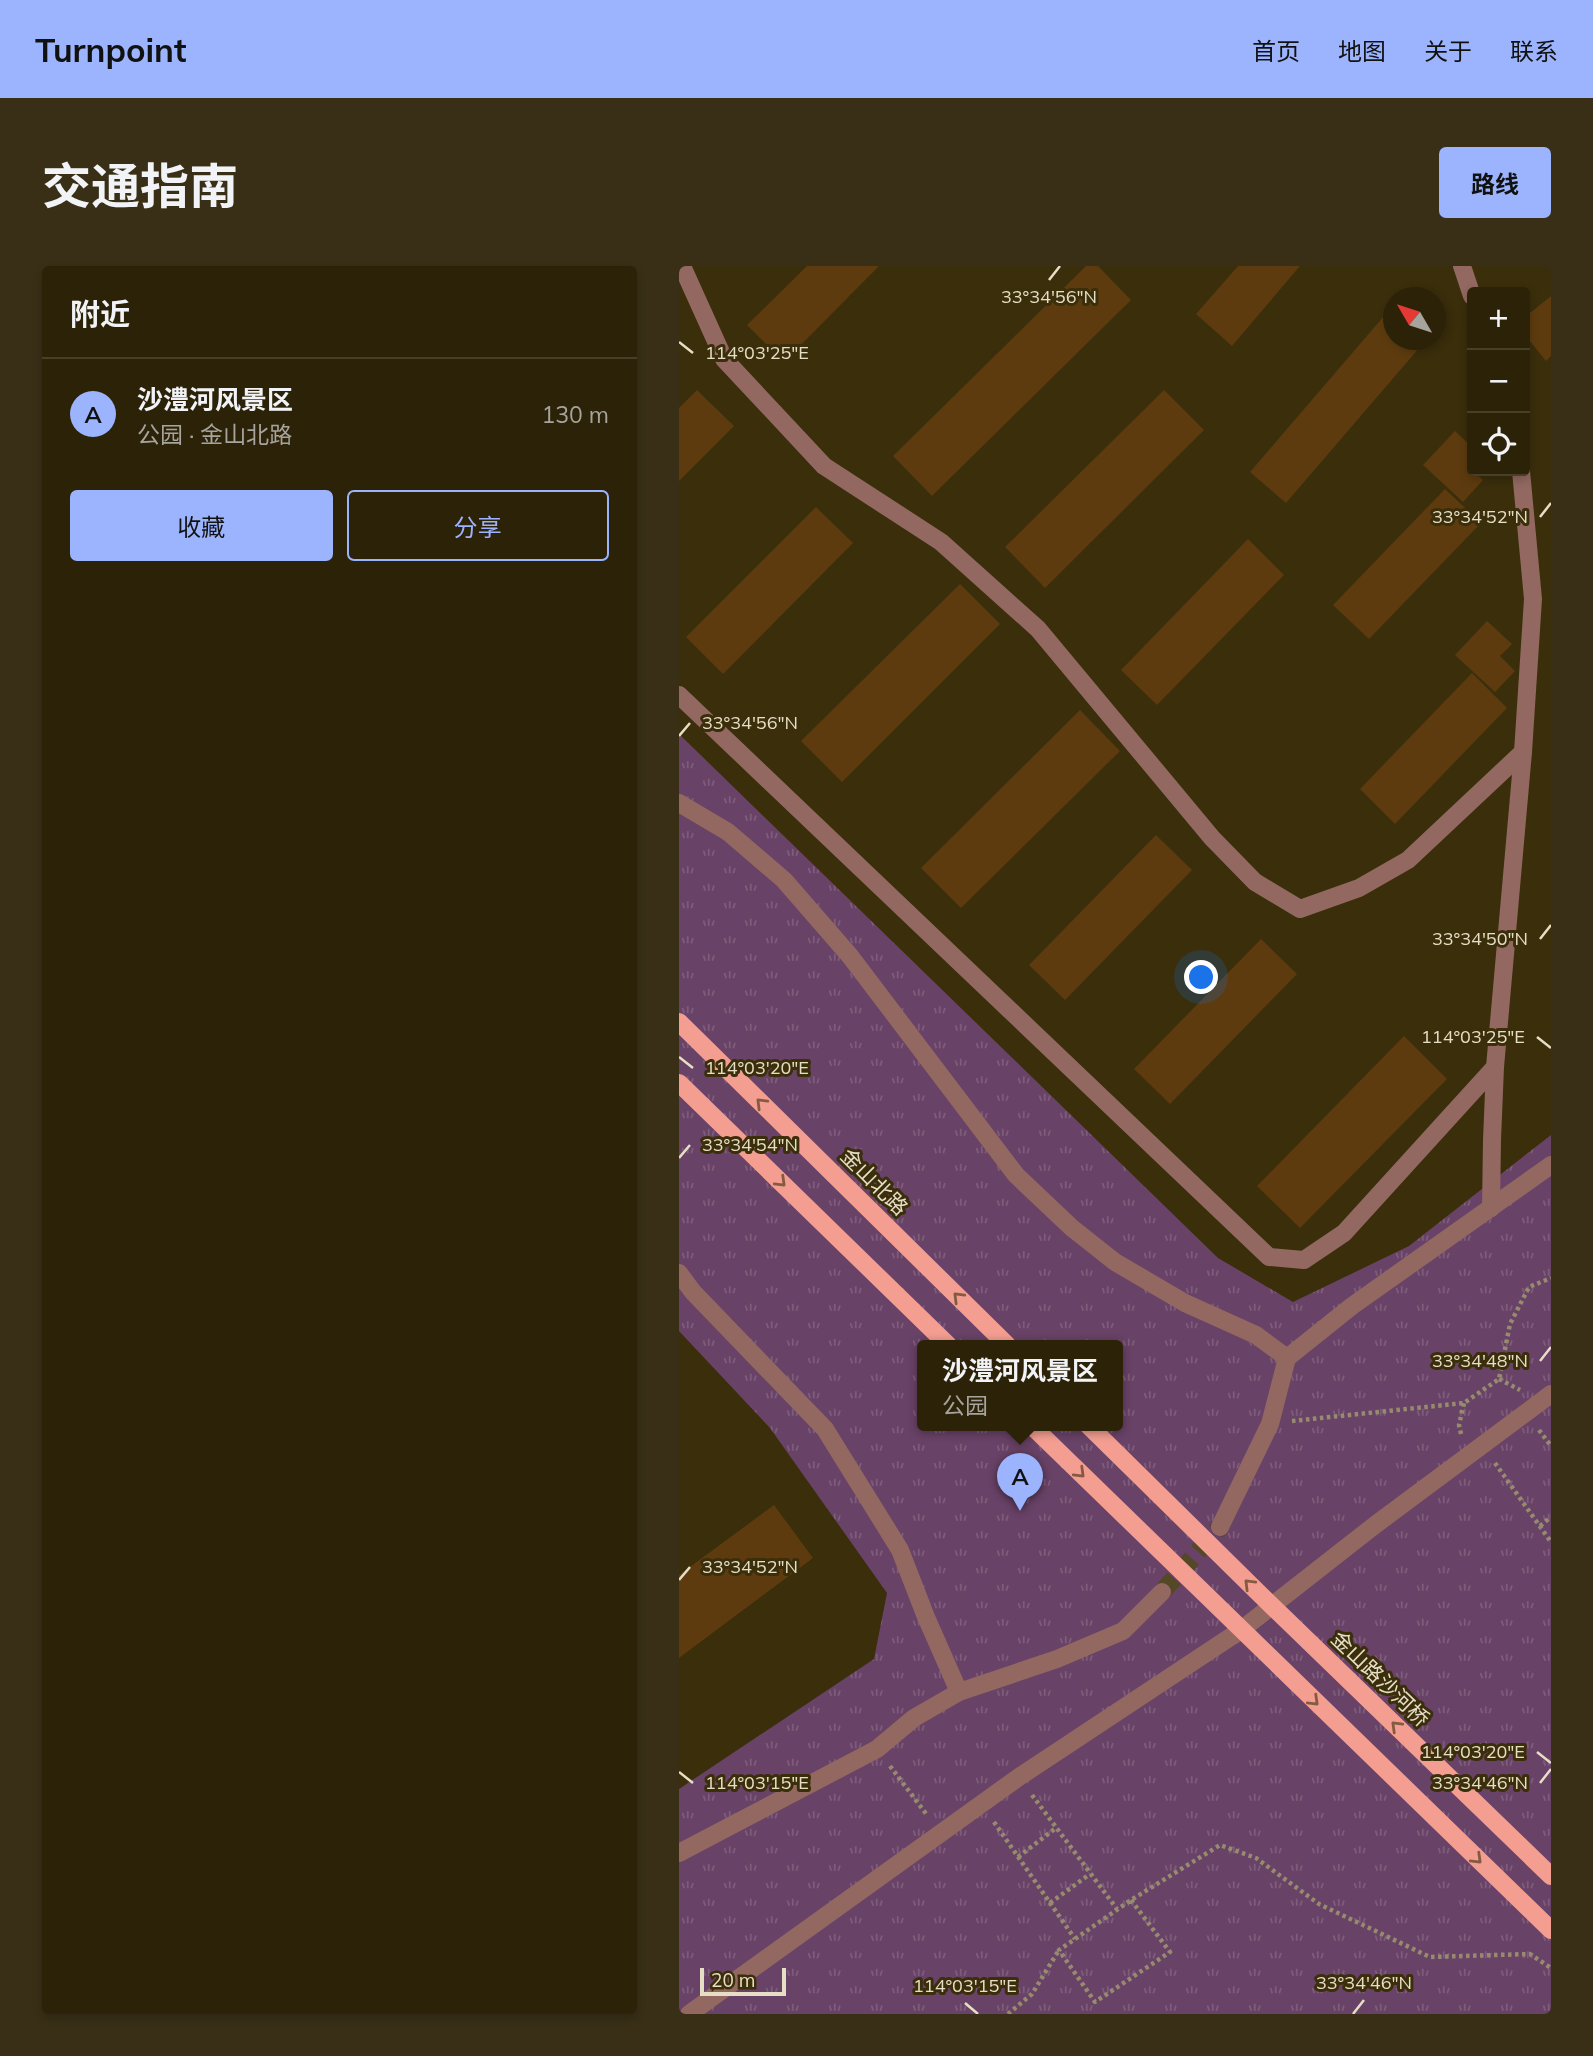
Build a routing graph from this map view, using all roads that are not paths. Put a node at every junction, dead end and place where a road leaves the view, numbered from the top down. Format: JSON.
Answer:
{"nodes":[{"id":1,"x":682,"y":266,"type":"edge"},
{"id":2,"x":1462,"y":266,"type":"edge"},
{"id":3,"x":1469,"y":287,"type":"edge"},
{"id":4,"x":1521,"y":476,"type":"edge"},
{"id":5,"x":679,"y":695,"type":"edge"},
{"id":6,"x":1523,"y":752,"type":"junction"},
{"id":7,"x":679,"y":803,"type":"edge"},
{"id":8,"x":679,"y":1021,"type":"edge"},
{"id":9,"x":1495,"y":1067,"type":"junction"},
{"id":10,"x":679,"y":1083,"type":"edge"},
{"id":11,"x":1551,"y":1165,"type":"edge"},
{"id":12,"x":1491,"y":1208,"type":"junction"},
{"id":13,"x":679,"y":1273,"type":"edge"},
{"id":14,"x":943,"y":1340,"type":"edge"},
{"id":15,"x":1002,"y":1340,"type":"edge"},
{"id":16,"x":1287,"y":1358,"type":"junction"},
{"id":17,"x":1551,"y":1394,"type":"edge"},
{"id":18,"x":1037,"y":1431,"type":"edge"},
{"id":19,"x":1094,"y":1431,"type":"edge"},
{"id":20,"x":1220,"y":1527,"type":"tunnel mouth"},
{"id":21,"x":1162,"y":1592,"type":"tunnel mouth"},
{"id":22,"x":1272,"y":1606,"type":"junction"},
{"id":23,"x":1241,"y":1630,"type":"junction"},
{"id":24,"x":959,"y":1692,"type":"junction"},
{"id":25,"x":679,"y":1853,"type":"edge"},
{"id":26,"x":1551,"y":1876,"type":"edge"},
{"id":27,"x":1551,"y":1930,"type":"edge"},
{"id":28,"x":689,"y":2014,"type":"edge"}],
"edges":[{"from":1,"to":6,"type":"street"},
{"from":2,"to":3,"type":"street"},
{"from":4,"to":6,"type":"street"},
{"from":5,"to":9,"type":"street"},
{"from":6,"to":9,"type":"street"},
{"from":7,"to":16,"type":"street"},
{"from":15,"to":8,"type":"main road","name":"金山北路","one_way":true},
{"from":9,"to":12,"type":"street"},
{"from":10,"to":14,"type":"main road","one_way":true},
{"from":11,"to":12,"type":"street"},
{"from":12,"to":16,"type":"street"},
{"from":13,"to":24,"type":"street"},
{"from":16,"to":20,"type":"street"},
{"from":17,"to":22,"type":"street"},
{"from":18,"to":23,"type":"main road","one_way":true},
{"from":22,"to":19,"type":"main road","one_way":true},
{"from":21,"to":24,"type":"street"},
{"from":22,"to":23,"type":"street"},
{"from":26,"to":22,"type":"main road","name":"金山路沙河桥","one_way":true},
{"from":23,"to":27,"type":"main road","one_way":true},
{"from":23,"to":28,"type":"street"},
{"from":24,"to":25,"type":"street"}]}
